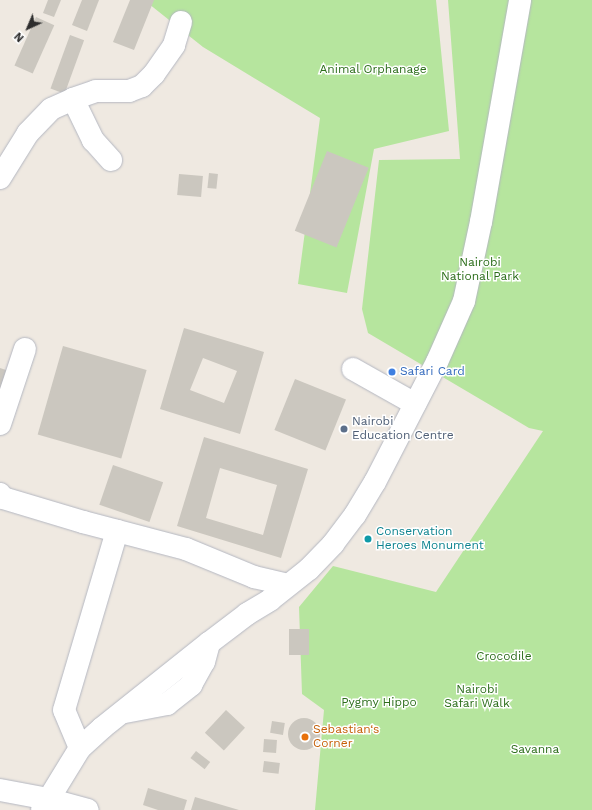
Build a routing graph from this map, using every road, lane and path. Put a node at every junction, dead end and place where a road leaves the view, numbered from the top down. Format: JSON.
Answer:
{"nodes":[{"id":1,"x":520,"y":0,"type":"edge"},
{"id":2,"x":181,"y":22,"type":"dead end"},
{"id":3,"x":73,"y":99,"type":"junction"},
{"id":4,"x":111,"y":160,"type":"dead end"},
{"id":5,"x":0,"y":178,"type":"edge"},
{"id":6,"x":25,"y":349,"type":"dead end"},
{"id":7,"x":352,"y":369,"type":"dead end"},
{"id":8,"x":415,"y":404,"type":"junction"},
{"id":9,"x":0,"y":424,"type":"edge"},
{"id":10,"x":0,"y":494,"type":"edge"},
{"id":11,"x":117,"y":531,"type":"junction"},
{"id":12,"x":288,"y":585,"type":"junction"},
{"id":13,"x":80,"y":748,"type":"junction"},
{"id":14,"x":0,"y":790,"type":"edge"},
{"id":15,"x":45,"y":805,"type":"edge"},
{"id":16,"x":88,"y":810,"type":"edge"}],
"edges":[{"from":1,"to":8,"type":"street"},
{"from":2,"to":3,"type":"street"},
{"from":3,"to":4,"type":"street"},
{"from":3,"to":5,"type":"street"},
{"from":6,"to":9,"type":"street"},
{"from":7,"to":8,"type":"street"},
{"from":8,"to":12,"type":"street"},
{"from":10,"to":11,"type":"street"},
{"from":11,"to":12,"type":"street"},
{"from":11,"to":13,"type":"street"},
{"from":12,"to":13,"type":"street"},
{"from":13,"to":15,"type":"street"},
{"from":14,"to":15,"type":"street"},
{"from":15,"to":16,"type":"street"}]}
